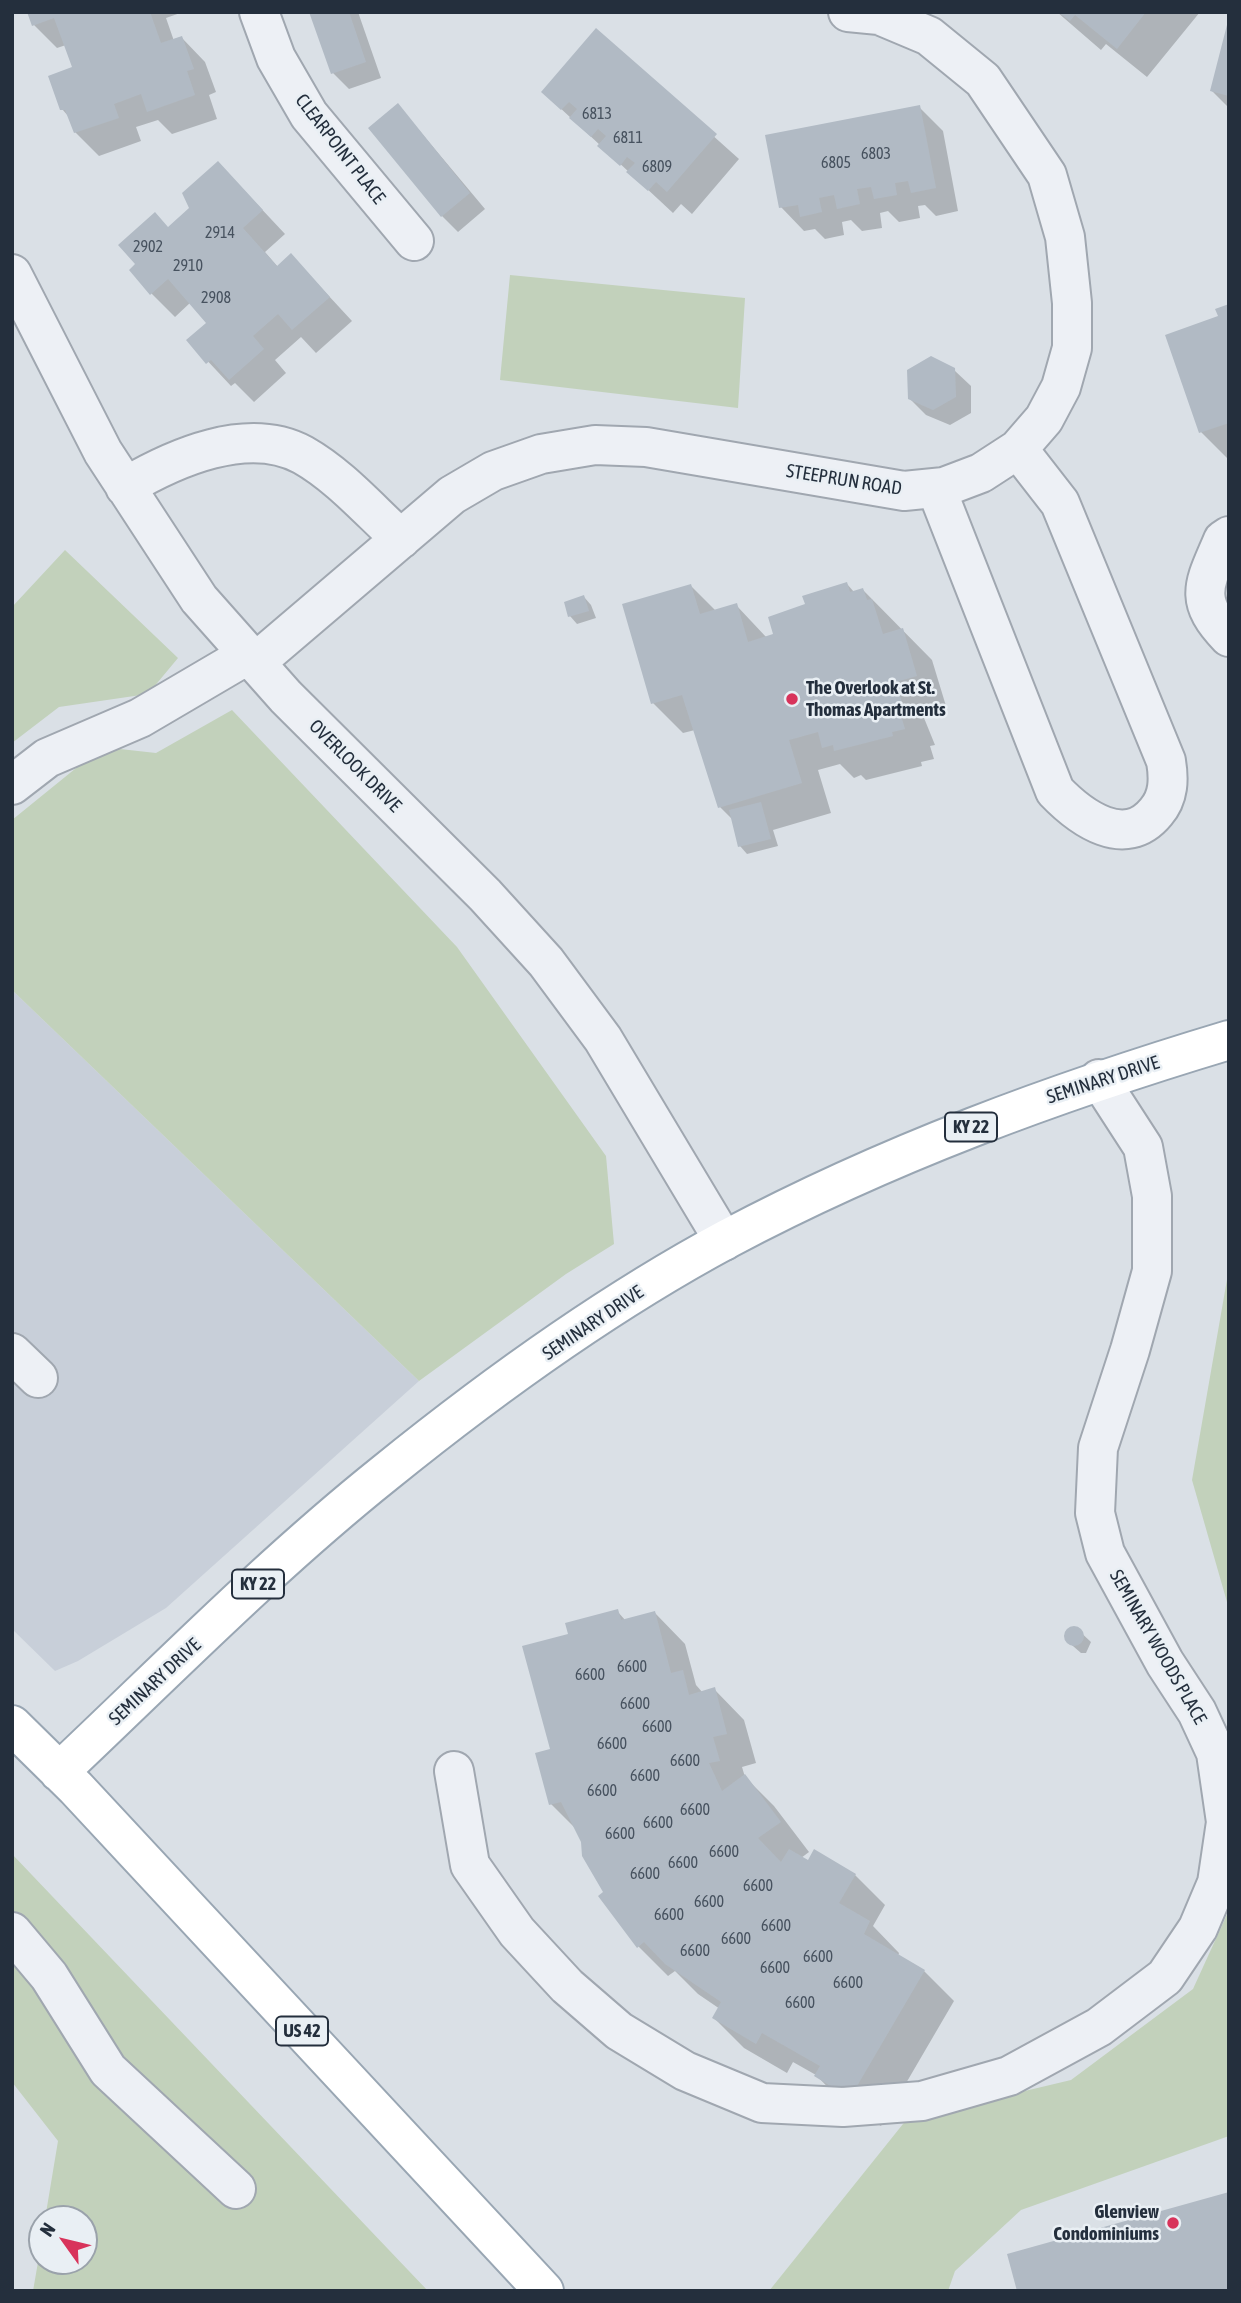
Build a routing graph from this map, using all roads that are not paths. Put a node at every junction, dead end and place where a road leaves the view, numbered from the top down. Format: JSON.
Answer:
{"nodes":[{"id":1,"x":259,"y":12,"type":"edge"},
{"id":2,"x":848,"y":12,"type":"edge"},
{"id":3,"x":414,"y":241,"type":"dead end"},
{"id":4,"x":12,"y":274,"type":"edge"},
{"id":5,"x":1018,"y":449,"type":"junction"},
{"id":6,"x":125,"y":486,"type":"junction"},
{"id":7,"x":936,"y":488,"type":"junction"},
{"id":8,"x":1229,"y":536,"type":"edge"},
{"id":9,"x":401,"y":539,"type":"junction"},
{"id":10,"x":1229,"y":637,"type":"edge"},
{"id":11,"x":252,"y":658,"type":"junction"},
{"id":12,"x":12,"y":785,"type":"edge"},
{"id":13,"x":1229,"y":1040,"type":"edge"},
{"id":14,"x":1098,"y":1079,"type":"junction"},
{"id":15,"x":724,"y":1241,"type":"junction"},
{"id":16,"x":12,"y":1725,"type":"edge"},
{"id":17,"x":454,"y":1771,"type":"dead end"},
{"id":18,"x":59,"y":1772,"type":"junction"},
{"id":19,"x":12,"y":1931,"type":"edge"},
{"id":20,"x":236,"y":2189,"type":"dead end"},
{"id":21,"x":544,"y":2291,"type":"edge"}],
"edges":[{"from":1,"to":3,"type":"street","name":"CLEARPOINT PLACE"},
{"from":2,"to":5,"type":"street","name":"STEEPRUN ROAD"},
{"from":4,"to":6,"type":"street","name":"OVERLOOK DRIVE"},
{"from":5,"to":7,"type":"street","name":"STEEPRUN ROAD"},
{"from":5,"to":7,"type":"street"},
{"from":6,"to":9,"type":"street"},
{"from":6,"to":11,"type":"street","name":"OVERLOOK DRIVE"},
{"from":7,"to":9,"type":"street","name":"STEEPRUN ROAD"},
{"from":8,"to":10,"type":"street"},
{"from":9,"to":11,"type":"street","name":"STEEPRUN ROAD"},
{"from":11,"to":12,"type":"street","name":"STEEPRUN ROAD"},
{"from":11,"to":15,"type":"street","name":"OVERLOOK DRIVE"},
{"from":13,"to":14,"type":"main road","name":"SEMINARY DRIVE","number":"KY 22"},
{"from":14,"to":15,"type":"main road","name":"SEMINARY DRIVE","number":"KY 22"},
{"from":14,"to":17,"type":"street","name":"SEMINARY WOODS PLACE"},
{"from":15,"to":18,"type":"main road","name":"SEMINARY DRIVE","number":"KY 22"},
{"from":16,"to":18,"type":"main road","number":"US 42"},
{"from":18,"to":21,"type":"main road","number":"US 42"},
{"from":19,"to":20,"type":"street"}]}
